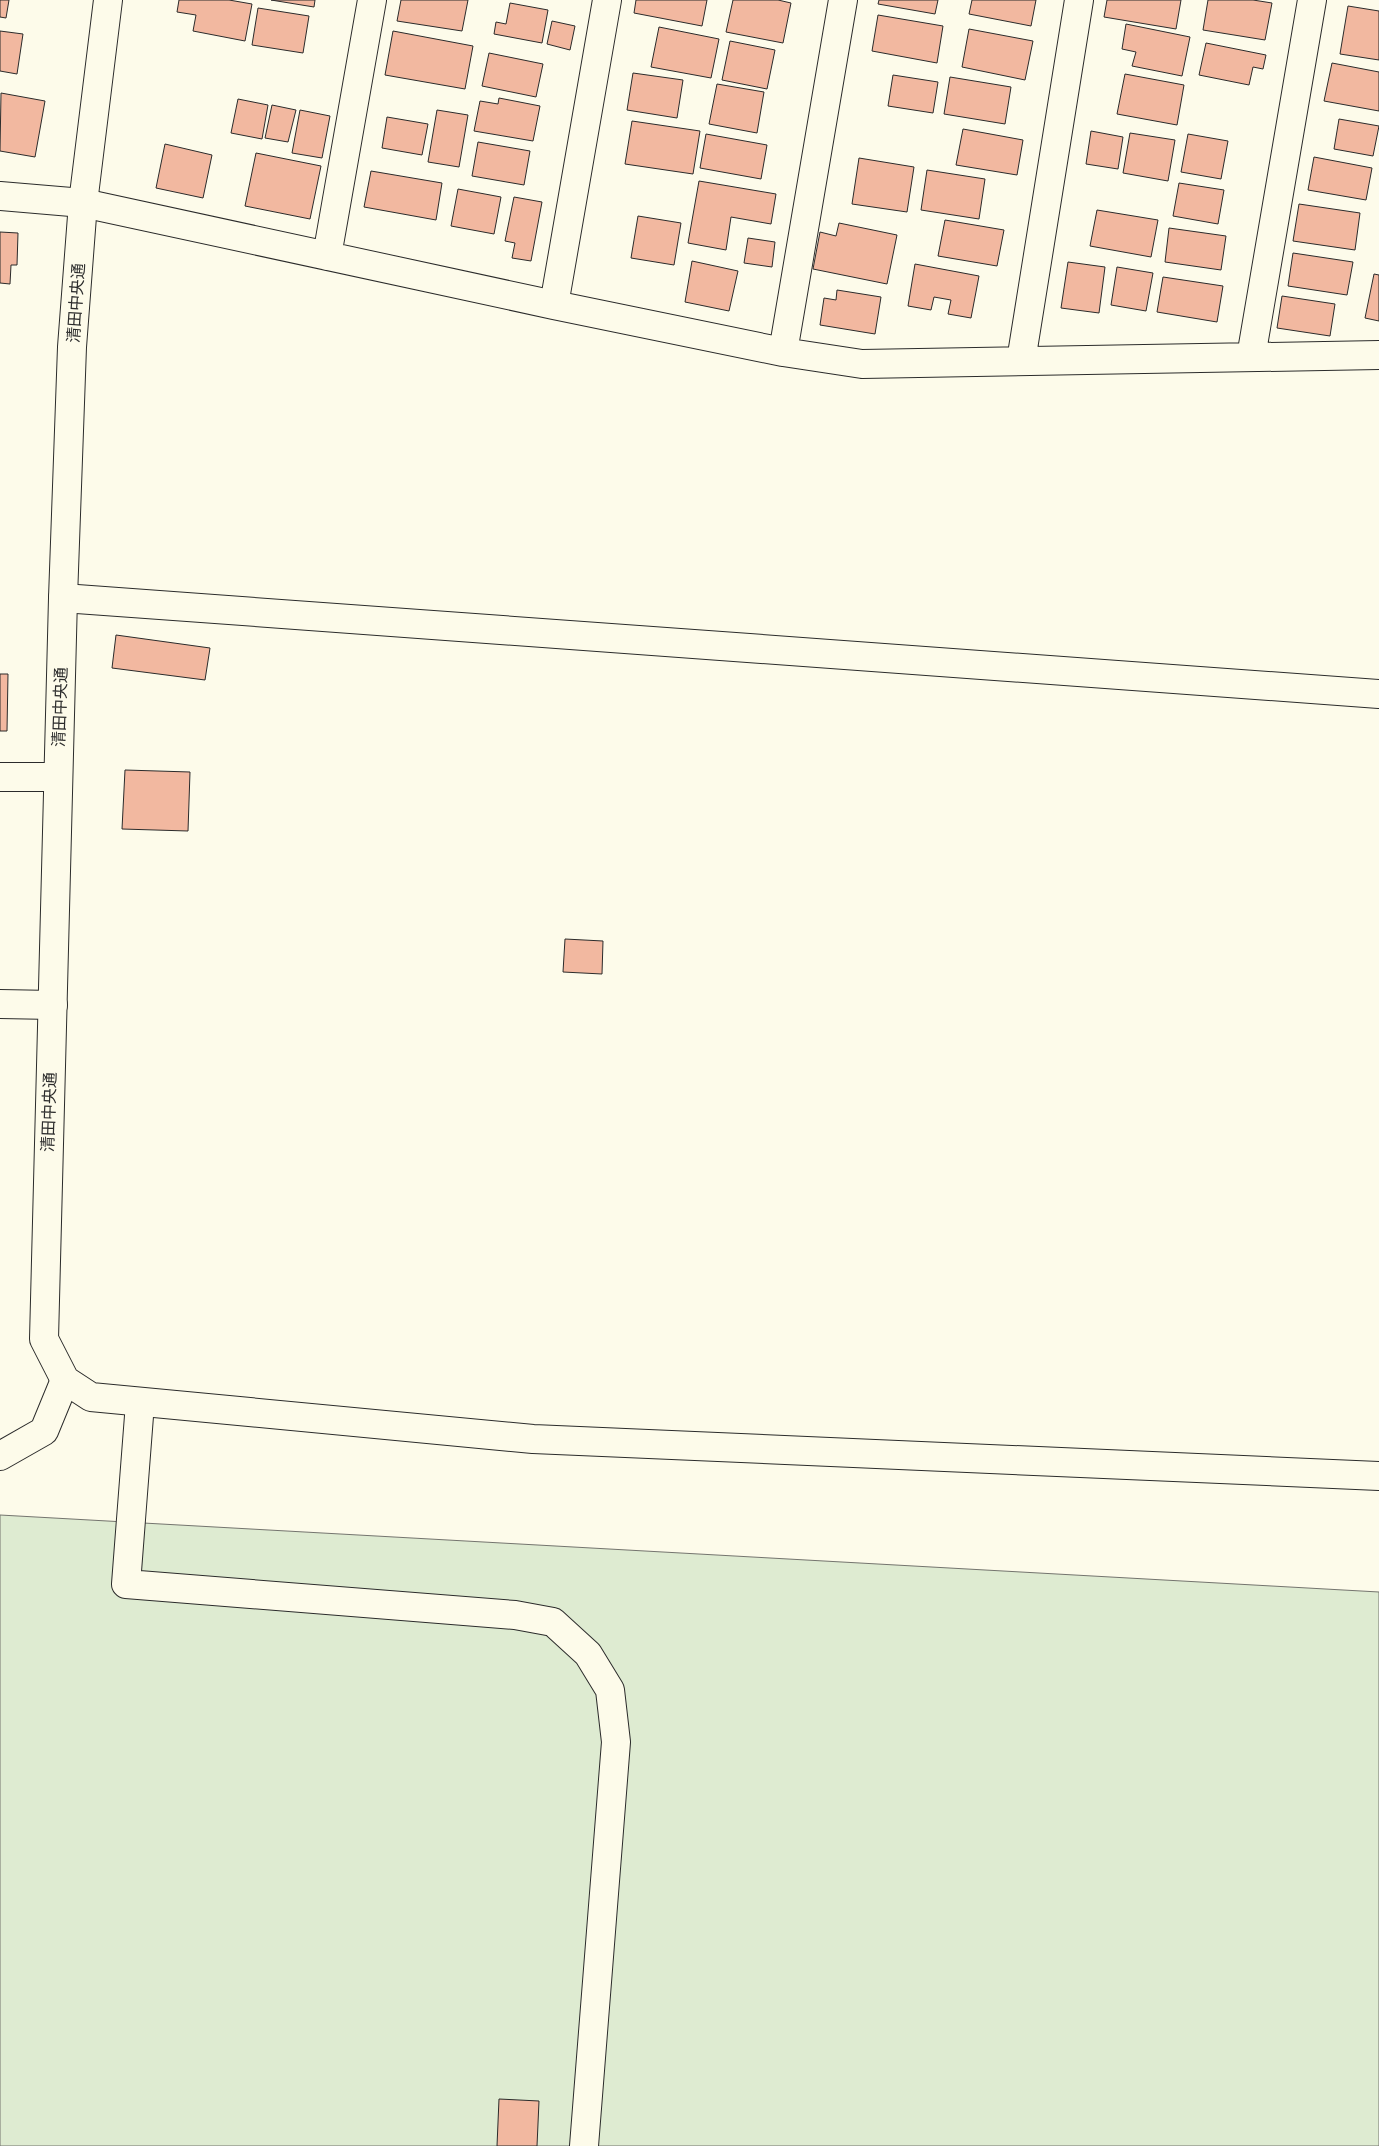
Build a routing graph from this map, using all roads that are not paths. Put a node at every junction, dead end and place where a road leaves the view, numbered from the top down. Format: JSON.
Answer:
{"nodes":[{"id":1,"x":108,"y":0,"type":"edge"},
{"id":2,"x":372,"y":0,"type":"edge"},
{"id":3,"x":607,"y":0,"type":"edge"},
{"id":4,"x":843,"y":0,"type":"edge"},
{"id":5,"x":1079,"y":0,"type":"edge"},
{"id":6,"x":1312,"y":0,"type":"edge"},
{"id":7,"x":0,"y":196,"type":"edge"},
{"id":8,"x":84,"y":203,"type":"junction"},
{"id":9,"x":327,"y":256,"type":"junction"},
{"id":10,"x":554,"y":305,"type":"junction"},
{"id":11,"x":783,"y":352,"type":"junction"},
{"id":12,"x":1379,"y":355,"type":"edge"},
{"id":13,"x":1251,"y":357,"type":"junction"},
{"id":14,"x":1021,"y":361,"type":"junction"},
{"id":15,"x":63,"y":598,"type":"junction"},
{"id":16,"x":1379,"y":694,"type":"edge"},
{"id":17,"x":58,"y":776,"type":"junction"},
{"id":18,"x":0,"y":777,"type":"edge"},
{"id":19,"x":0,"y":1004,"type":"edge"},
{"id":20,"x":53,"y":1005,"type":"junction"},
{"id":21,"x":65,"y":1380,"type":"junction"},
{"id":22,"x":140,"y":1402,"type":"junction"},
{"id":23,"x":0,"y":1456,"type":"edge"},
{"id":24,"x":1379,"y":1476,"type":"edge"},
{"id":25,"x":584,"y":2146,"type":"edge"}],
"edges":[{"from":1,"to":8,"type":"street","name":"清田中央通"},
{"from":2,"to":9,"type":"street"},
{"from":3,"to":10,"type":"street"},
{"from":4,"to":11,"type":"street"},
{"from":5,"to":14,"type":"street"},
{"from":6,"to":13,"type":"street"},
{"from":7,"to":8,"type":"street"},
{"from":8,"to":9,"type":"street"},
{"from":8,"to":15,"type":"street","name":"清田中央通"},
{"from":9,"to":10,"type":"street"},
{"from":10,"to":11,"type":"street"},
{"from":11,"to":14,"type":"street"},
{"from":12,"to":13,"type":"street"},
{"from":13,"to":14,"type":"street"},
{"from":15,"to":16,"type":"street"},
{"from":15,"to":17,"type":"street","name":"清田中央通"},
{"from":17,"to":18,"type":"street"},
{"from":17,"to":20,"type":"street","name":"清田中央通"},
{"from":19,"to":20,"type":"street"},
{"from":20,"to":21,"type":"street","name":"清田中央通"},
{"from":21,"to":22,"type":"street","name":"清田中央通"},
{"from":21,"to":23,"type":"street"},
{"from":22,"to":24,"type":"street"},
{"from":22,"to":25,"type":"street"}]}
